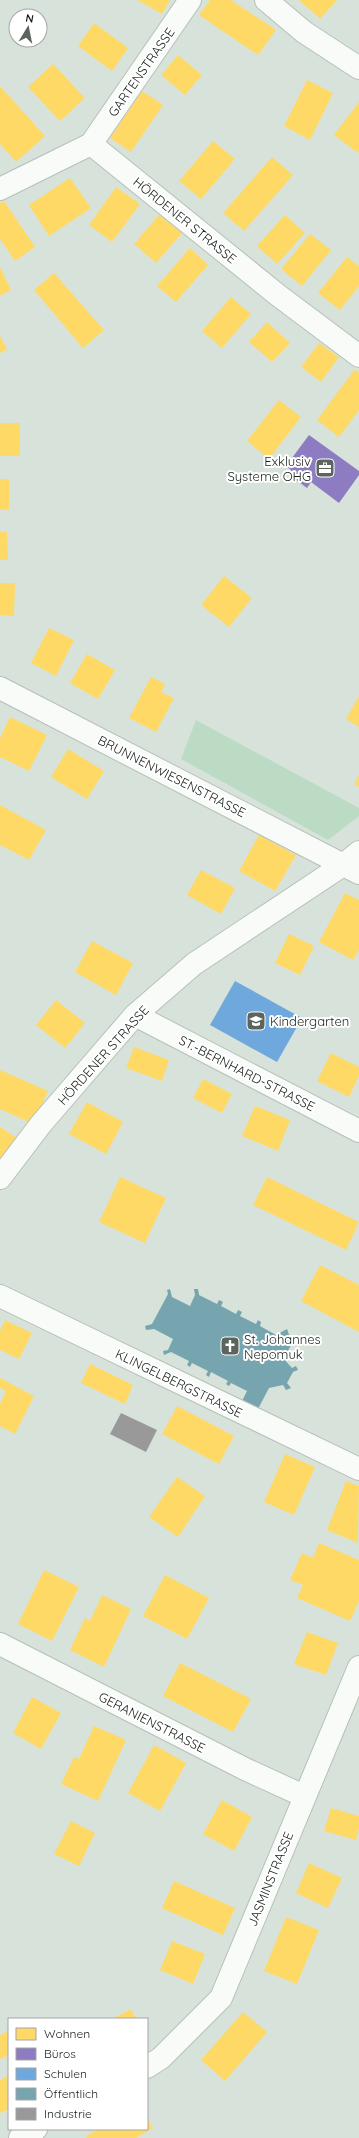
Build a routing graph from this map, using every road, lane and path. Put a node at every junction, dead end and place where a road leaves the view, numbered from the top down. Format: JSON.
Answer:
{"nodes":[{"id":1,"x":190,"y":0,"type":"edge"},
{"id":2,"x":266,"y":0,"type":"edge"},
{"id":3,"x":359,"y":68,"type":"edge"},
{"id":4,"x":91,"y":144,"type":"junction"},
{"id":5,"x":0,"y":189,"type":"edge"},
{"id":6,"x":359,"y":356,"type":"edge"},
{"id":7,"x":0,"y":688,"type":"edge"},
{"id":8,"x":354,"y":864,"type":"edge"},
{"id":9,"x":135,"y":1015,"type":"junction"},
{"id":10,"x":359,"y":1131,"type":"edge"},
{"id":11,"x":0,"y":1178,"type":"edge"},
{"id":12,"x":0,"y":1296,"type":"edge"},
{"id":13,"x":359,"y":1469,"type":"edge"},
{"id":14,"x":0,"y":1644,"type":"edge"},
{"id":15,"x":359,"y":1667,"type":"edge"},
{"id":16,"x":304,"y":1796,"type":"junction"},
{"id":17,"x":148,"y":2066,"type":"edge"},
{"id":18,"x":34,"y":2130,"type":"edge"},
{"id":19,"x":20,"y":2138,"type":"edge"}],
"edges":[{"from":1,"to":4,"type":"street","name":"GARTENSTRASSE"},
{"from":2,"to":3,"type":"street"},
{"from":4,"to":5,"type":"street"},
{"from":4,"to":6,"type":"street","name":"HÖRDENER STRASSE"},
{"from":7,"to":8,"type":"street","name":"BRUNNENWIESENSTRASSE"},
{"from":8,"to":9,"type":"street","name":"HÖRDENER STRASSE"},
{"from":9,"to":10,"type":"street","name":"ST.-BERNHARD-STRASSE"},
{"from":9,"to":11,"type":"street","name":"HÖRDENER STRASSE"},
{"from":12,"to":13,"type":"street","name":"KLINGELBERGSTRASSE"},
{"from":14,"to":16,"type":"street","name":"GERANIENSTRASSE"},
{"from":15,"to":16,"type":"street","name":"JASMINSTRASSE"},
{"from":16,"to":17,"type":"street","name":"JASMINSTRASSE"},
{"from":18,"to":19,"type":"street"}]}
